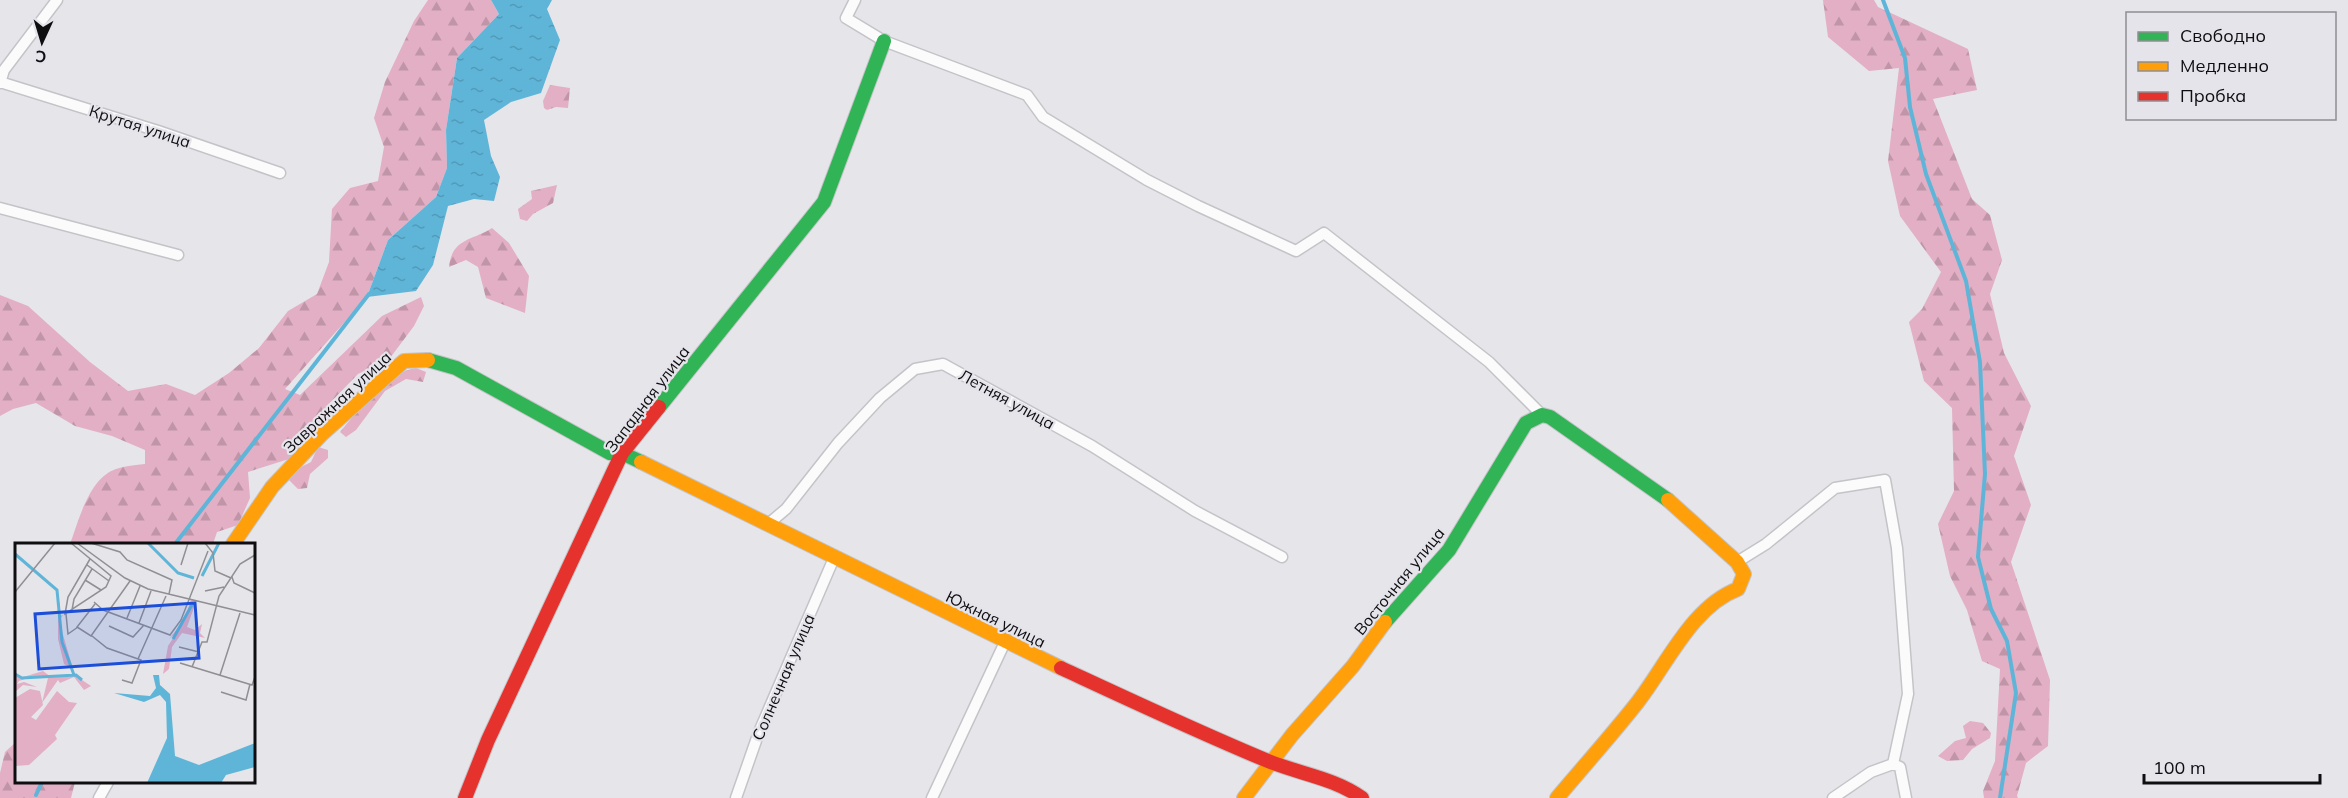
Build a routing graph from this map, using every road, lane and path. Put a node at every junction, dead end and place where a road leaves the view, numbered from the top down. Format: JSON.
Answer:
{"nodes":[{"id":1,"x":57,"y":0,"type":"edge"},
{"id":2,"x":855,"y":0,"type":"edge"},
{"id":3,"x":884,"y":41,"type":"junction"},
{"id":4,"x":0,"y":82,"type":"edge"},
{"id":5,"x":280,"y":173,"type":"dead end"},
{"id":6,"x":0,"y":208,"type":"edge"},
{"id":7,"x":178,"y":255,"type":"dead end"},
{"id":8,"x":1546,"y":416,"type":"junction"},
{"id":9,"x":622,"y":453,"type":"junction"},
{"id":10,"x":767,"y":525,"type":"junction"},
{"id":11,"x":234,"y":543,"type":"edge"},
{"id":12,"x":1282,"y":557,"type":"dead end"},
{"id":13,"x":834,"y":558,"type":"junction"},
{"id":14,"x":1737,"y":562,"type":"junction"},
{"id":15,"x":1005,"y":642,"type":"junction"},
{"id":16,"x":1271,"y":762,"type":"junction"},
{"id":17,"x":1893,"y":764,"type":"junction"},
{"id":18,"x":107,"y":783,"type":"edge"},
{"id":19,"x":99,"y":798,"type":"edge"},
{"id":20,"x":465,"y":798,"type":"edge"},
{"id":21,"x":736,"y":798,"type":"edge"},
{"id":22,"x":932,"y":798,"type":"edge"},
{"id":23,"x":1244,"y":798,"type":"edge"},
{"id":24,"x":1362,"y":798,"type":"edge"},
{"id":25,"x":1557,"y":798,"type":"edge"},
{"id":26,"x":1833,"y":798,"type":"edge"},
{"id":27,"x":1906,"y":798,"type":"edge"}],
"edges":[{"from":1,"to":4,"type":"street"},
{"from":2,"to":3,"type":"street"},
{"from":3,"to":8,"type":"street"},
{"from":3,"to":9,"type":"street","name":"Западная улица"},
{"from":4,"to":5,"type":"street","name":"Крутая улица"},
{"from":6,"to":7,"type":"street"},
{"from":8,"to":14,"type":"street"},
{"from":8,"to":16,"type":"street","name":"Восточная улица"},
{"from":9,"to":10,"type":"street","name":"Южная улица"},
{"from":9,"to":11,"type":"street","name":"Завражная улица"},
{"from":9,"to":20,"type":"street","name":"Западная улица"},
{"from":10,"to":12,"type":"street","name":"Летняя улица"},
{"from":10,"to":13,"type":"street","name":"Южная улица"},
{"from":13,"to":15,"type":"street","name":"Южная улица"},
{"from":13,"to":21,"type":"street","name":"Солнечная улица"},
{"from":14,"to":17,"type":"street"},
{"from":14,"to":25,"type":"street"},
{"from":15,"to":16,"type":"street","name":"Южная улица"},
{"from":15,"to":22,"type":"street"},
{"from":16,"to":23,"type":"street","name":"Восточная улица"},
{"from":16,"to":24,"type":"street","name":"Южная улица"},
{"from":17,"to":26,"type":"street"},
{"from":17,"to":27,"type":"street"},
{"from":18,"to":19,"type":"street"}]}
